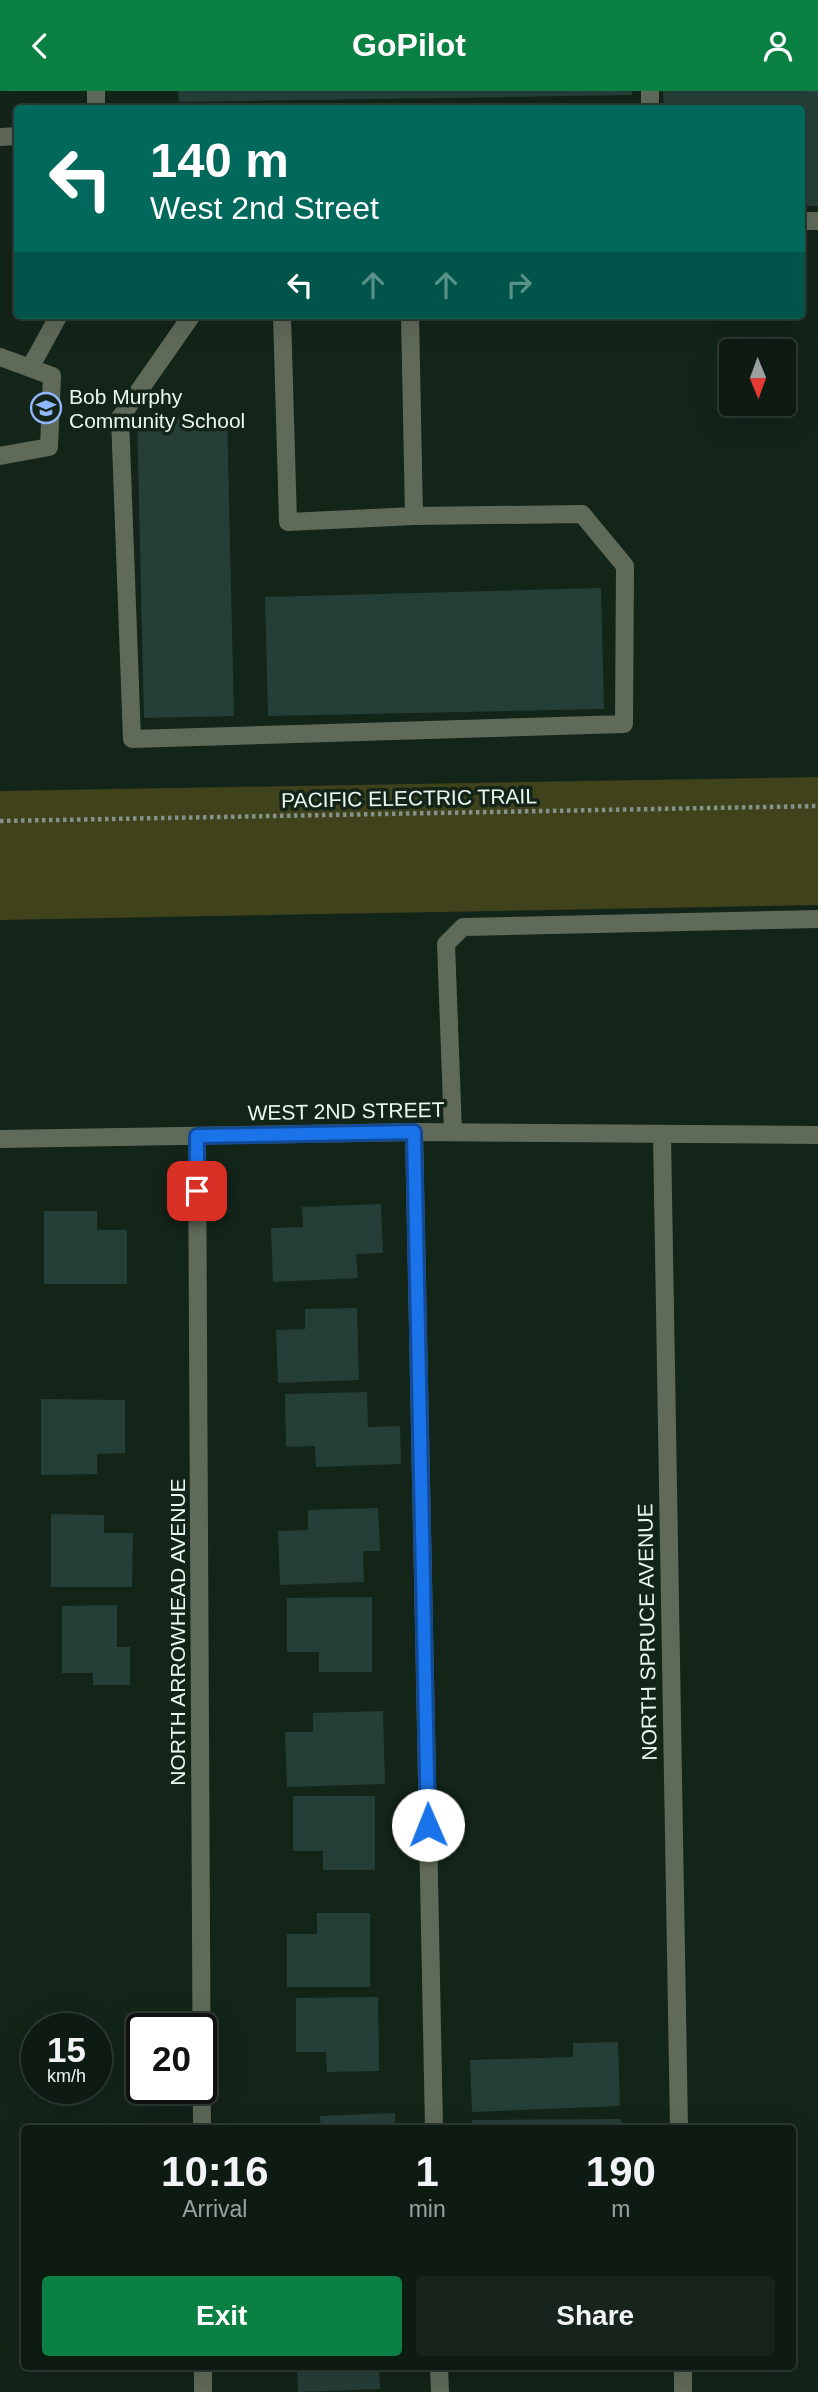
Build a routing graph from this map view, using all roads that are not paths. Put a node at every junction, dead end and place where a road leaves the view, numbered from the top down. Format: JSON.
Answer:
{"nodes":[{"id":1,"x":57,"y":319,"type":"edge"},
{"id":2,"x":189,"y":319,"type":"edge"},
{"id":3,"x":282,"y":319,"type":"edge"},
{"id":4,"x":410,"y":319,"type":"edge"},
{"id":5,"x":0,"y":357,"type":"edge"},
{"id":6,"x":30,"y":368,"type":"junction"},
{"id":7,"x":0,"y":456,"type":"edge"},
{"id":8,"x":414,"y":516,"type":"junction"},
{"id":9,"x":818,"y":919,"type":"edge"},
{"id":10,"x":414,"y":1132,"type":"junction"},
{"id":11,"x":453,"y":1132,"type":"junction"},
{"id":12,"x":662,"y":1135,"type":"junction"},
{"id":13,"x":818,"y":1135,"type":"edge"},
{"id":14,"x":197,"y":1136,"type":"junction"},
{"id":15,"x":0,"y":1139,"type":"edge"},
{"id":16,"x":202,"y":2125,"type":"edge"},
{"id":17,"x":434,"y":2125,"type":"edge"},
{"id":18,"x":679,"y":2125,"type":"edge"},
{"id":19,"x":203,"y":2370,"type":"edge"},
{"id":20,"x":439,"y":2370,"type":"edge"},
{"id":21,"x":683,"y":2370,"type":"edge"},
{"id":22,"x":204,"y":2392,"type":"edge"},
{"id":23,"x":440,"y":2392,"type":"edge"},
{"id":24,"x":683,"y":2392,"type":"edge"}],
"edges":[{"from":1,"to":6,"type":"street"},
{"from":2,"to":8,"type":"street"},
{"from":3,"to":8,"type":"street"},
{"from":4,"to":8,"type":"street"},
{"from":5,"to":6,"type":"street"},
{"from":6,"to":7,"type":"street"},
{"from":9,"to":11,"type":"street"},
{"from":10,"to":11,"type":"street","name":"WEST 2ND STREET"},
{"from":10,"to":14,"type":"street","name":"WEST 2ND STREET"},
{"from":10,"to":17,"type":"street"},
{"from":11,"to":12,"type":"street","name":"WEST 2ND STREET"},
{"from":12,"to":13,"type":"street","name":"WEST 2ND STREET"},
{"from":12,"to":18,"type":"street","name":"NORTH SPRUCE AVENUE"},
{"from":14,"to":15,"type":"street","name":"WEST 2ND STREET"},
{"from":14,"to":16,"type":"street","name":"NORTH ARROWHEAD AVENUE"},
{"from":19,"to":22,"type":"street"},
{"from":20,"to":23,"type":"street"},
{"from":21,"to":24,"type":"street"}]}
